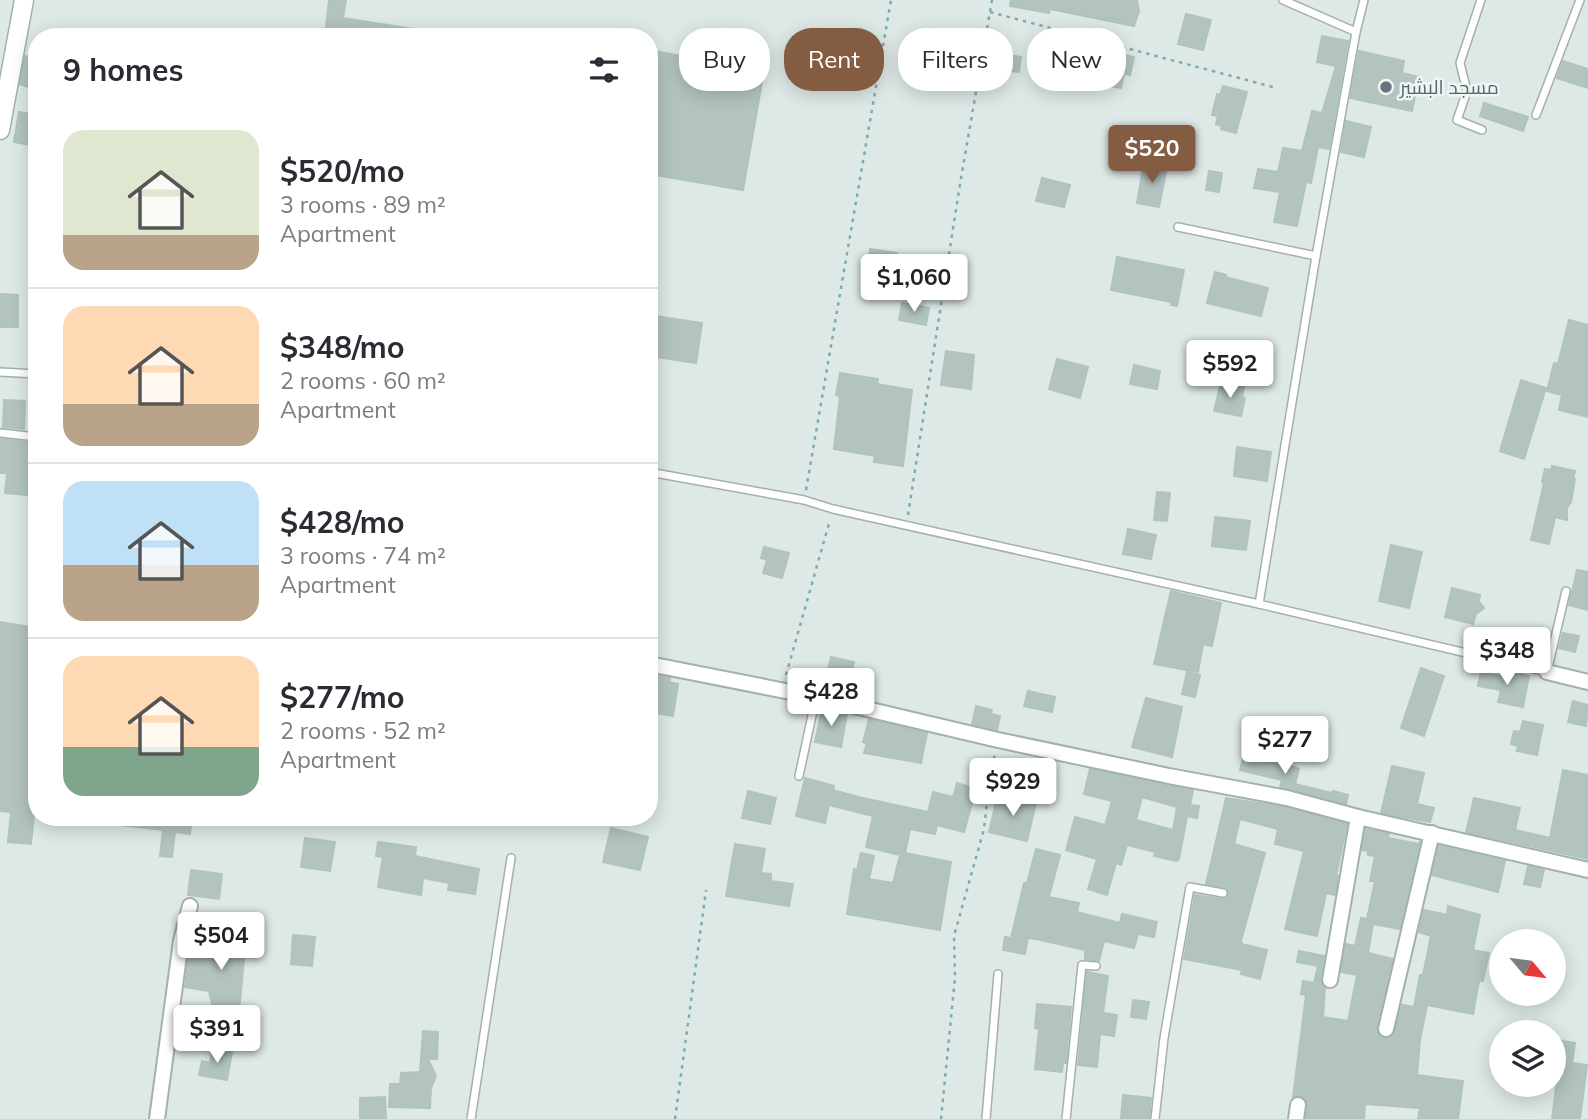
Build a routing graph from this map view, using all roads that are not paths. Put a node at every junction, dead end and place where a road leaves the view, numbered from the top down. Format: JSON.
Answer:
{"nodes":[{"id":1,"x":24,"y":0,"type":"edge"},
{"id":2,"x":1283,"y":0,"type":"edge"},
{"id":3,"x":1364,"y":0,"type":"edge"},
{"id":4,"x":1481,"y":0,"type":"edge"},
{"id":5,"x":1580,"y":0,"type":"edge"},
{"id":6,"x":1356,"y":32,"type":"junction"},
{"id":7,"x":1536,"y":115,"type":"dead end"},
{"id":8,"x":0,"y":130,"type":"edge"},
{"id":9,"x":1482,"y":130,"type":"dead end"},
{"id":10,"x":1178,"y":227,"type":"dead end"},
{"id":11,"x":1316,"y":256,"type":"junction"},
{"id":12,"x":0,"y":372,"type":"edge"},
{"id":13,"x":28,"y":374,"type":"edge"},
{"id":14,"x":0,"y":433,"type":"edge"},
{"id":15,"x":28,"y":436,"type":"edge"},
{"id":16,"x":658,"y":474,"type":"edge"},
{"id":17,"x":1566,"y":591,"type":"dead end"},
{"id":18,"x":1259,"y":604,"type":"junction"},
{"id":19,"x":658,"y":666,"type":"edge"},
{"id":20,"x":1547,"y":672,"type":"junction"},
{"id":21,"x":1588,"y":682,"type":"edge"},
{"id":22,"x":816,"y":697,"type":"junction"},
{"id":23,"x":799,"y":776,"type":"dead end"},
{"id":24,"x":1359,"y":817,"type":"junction"},
{"id":25,"x":1432,"y":833,"type":"junction"},
{"id":26,"x":511,"y":858,"type":"dead end"},
{"id":27,"x":1588,"y":870,"type":"edge"},
{"id":28,"x":1223,"y":893,"type":"dead end"},
{"id":29,"x":190,"y":906,"type":"dead end"},
{"id":30,"x":1096,"y":966,"type":"dead end"},
{"id":31,"x":998,"y":974,"type":"dead end"},
{"id":32,"x":1330,"y":981,"type":"dead end"},
{"id":33,"x":1386,"y":1029,"type":"dead end"},
{"id":34,"x":157,"y":1119,"type":"edge"},
{"id":35,"x":471,"y":1119,"type":"edge"},
{"id":36,"x":986,"y":1119,"type":"edge"},
{"id":37,"x":1066,"y":1119,"type":"edge"},
{"id":38,"x":1155,"y":1119,"type":"edge"}],
"edges":[{"from":1,"to":8,"type":"street"},
{"from":2,"to":6,"type":"lane"},
{"from":3,"to":6,"type":"lane"},
{"from":4,"to":9,"type":"lane"},
{"from":5,"to":7,"type":"lane"},
{"from":6,"to":11,"type":"lane"},
{"from":10,"to":11,"type":"lane"},
{"from":11,"to":18,"type":"lane"},
{"from":12,"to":13,"type":"lane"},
{"from":14,"to":15,"type":"lane"},
{"from":16,"to":18,"type":"lane"},
{"from":17,"to":20,"type":"lane"},
{"from":18,"to":20,"type":"lane"},
{"from":19,"to":22,"type":"street"},
{"from":20,"to":21,"type":"street"},
{"from":22,"to":23,"type":"lane"},
{"from":22,"to":24,"type":"street"},
{"from":24,"to":25,"type":"street"},
{"from":24,"to":32,"type":"street"},
{"from":25,"to":27,"type":"street"},
{"from":25,"to":33,"type":"street"},
{"from":26,"to":35,"type":"lane"},
{"from":28,"to":38,"type":"lane"},
{"from":29,"to":34,"type":"street"},
{"from":30,"to":37,"type":"lane"},
{"from":31,"to":36,"type":"lane"}]}
